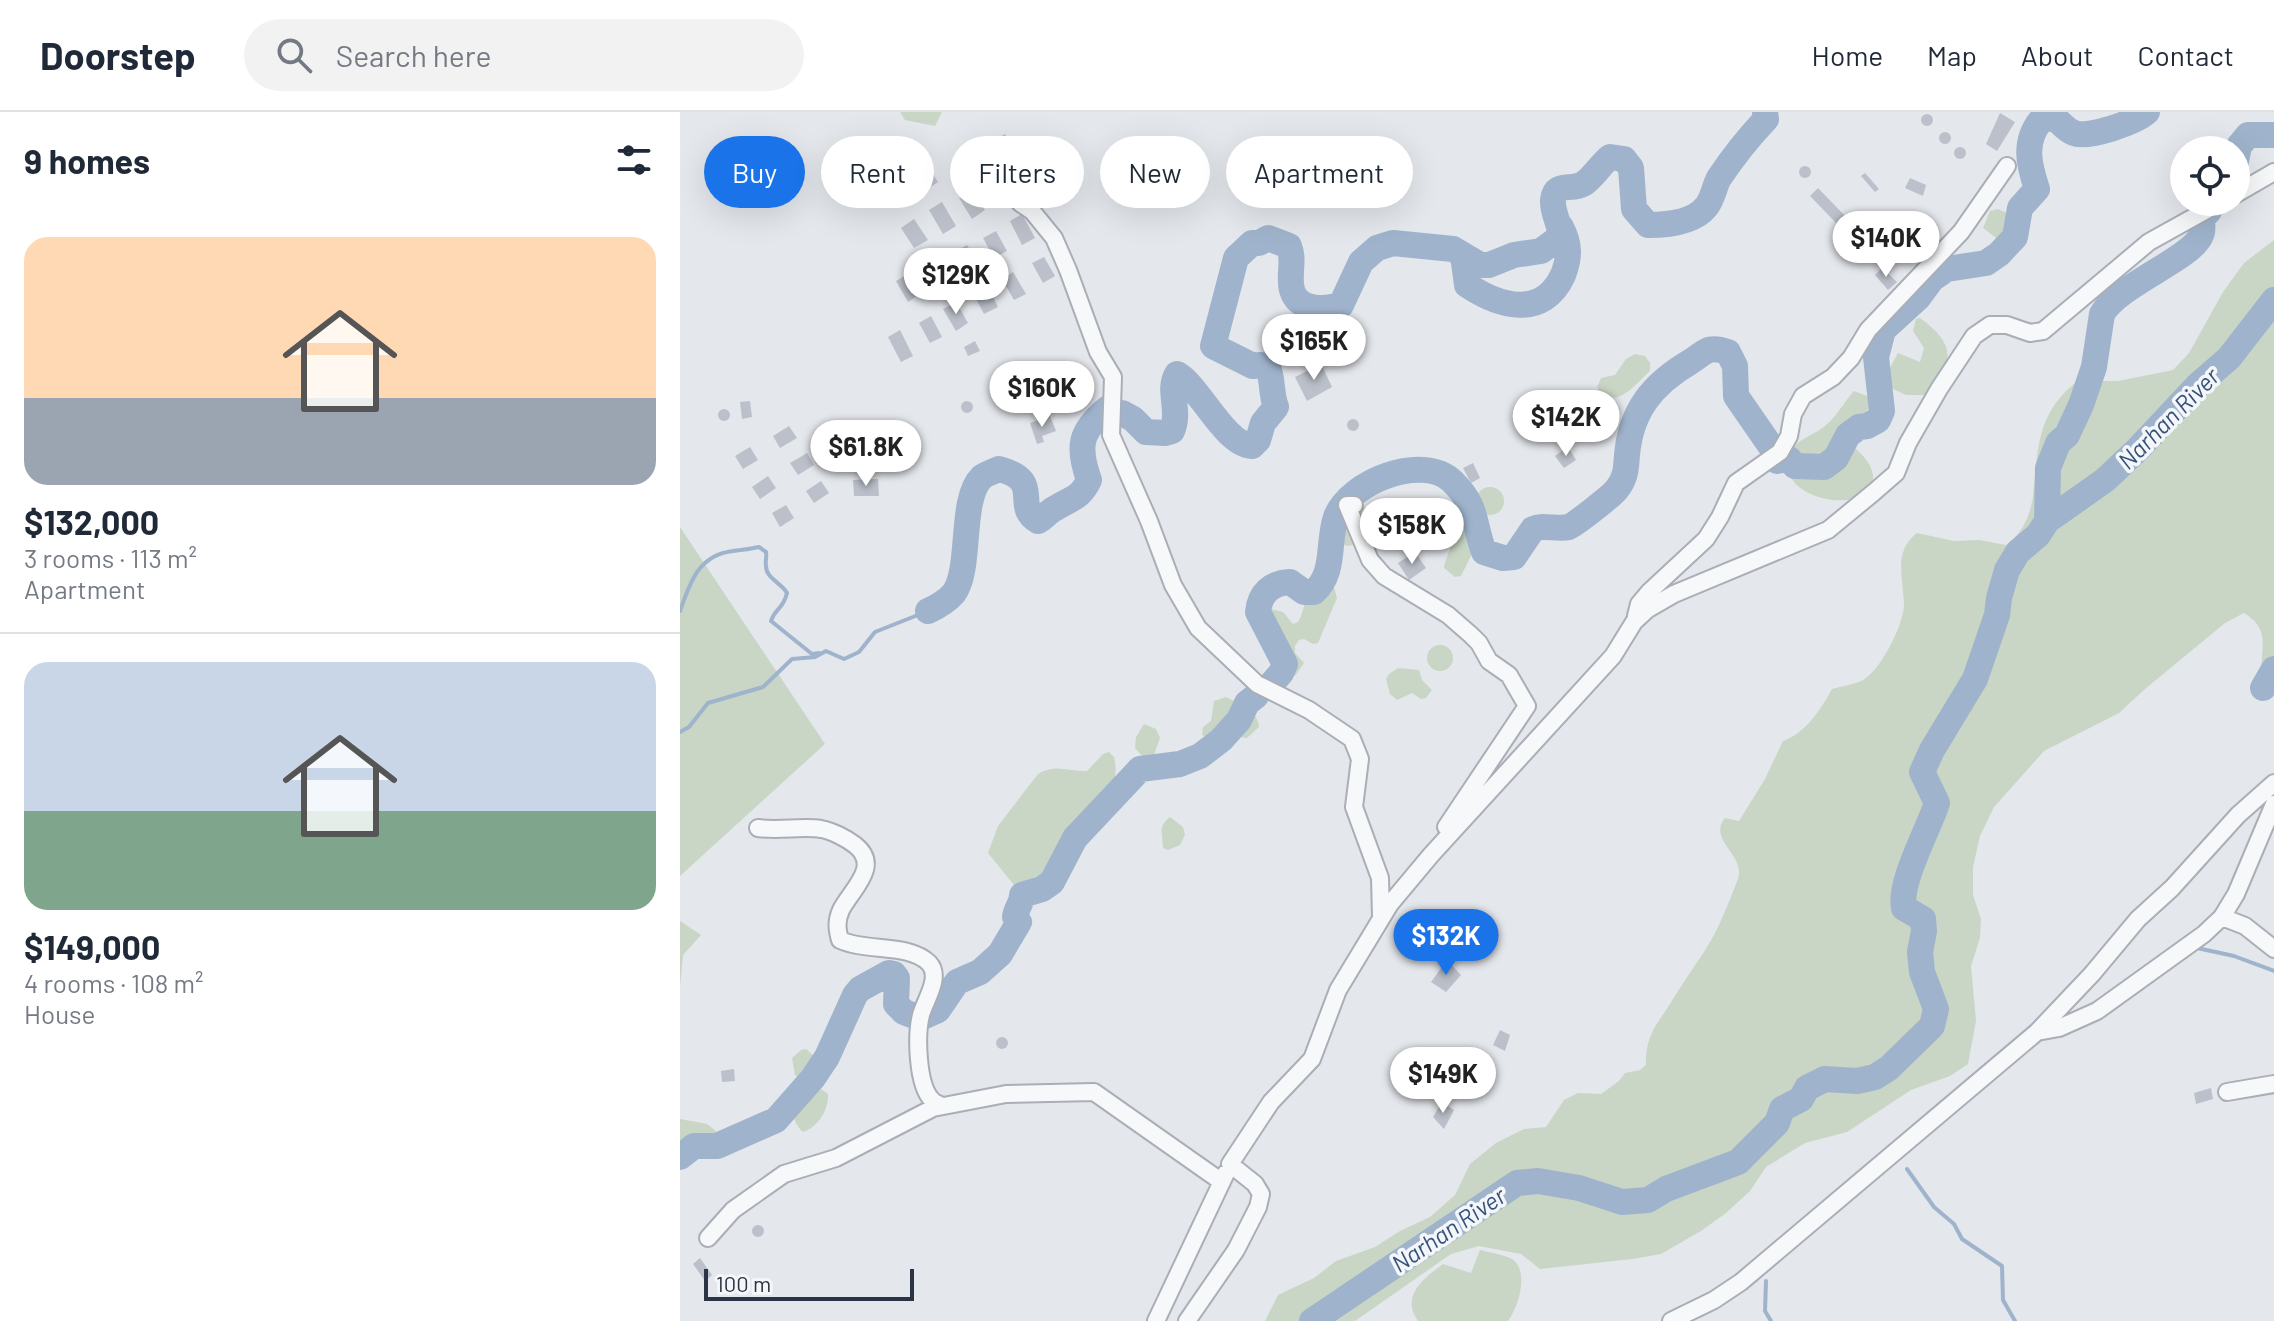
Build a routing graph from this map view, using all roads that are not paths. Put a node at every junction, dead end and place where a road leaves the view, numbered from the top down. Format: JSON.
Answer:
{"nodes":[{"id":1,"x":2007,"y":166,"type":"dead end"},
{"id":2,"x":2274,"y":172,"type":"edge"},
{"id":3,"x":2250,"y":186,"type":"edge"},
{"id":4,"x":1028,"y":208,"type":"edge"},
{"id":5,"x":2196,"y":216,"type":"edge"},
{"id":6,"x":1354,"y":505,"type":"dead end"},
{"id":7,"x":1634,"y":622,"type":"junction"},
{"id":8,"x":2274,"y":783,"type":"edge"},
{"id":9,"x":2274,"y":804,"type":"edge"},
{"id":10,"x":758,"y":828,"type":"dead end"},
{"id":11,"x":1431,"y":855,"type":"junction"},
{"id":12,"x":2222,"y":917,"type":"junction"},
{"id":13,"x":1381,"y":919,"type":"junction"},
{"id":14,"x":2274,"y":949,"type":"edge"},
{"id":15,"x":2037,"y":1032,"type":"junction"},
{"id":16,"x":2274,"y":1084,"type":"edge"},
{"id":17,"x":2227,"y":1092,"type":"dead end"},
{"id":18,"x":942,"y":1106,"type":"junction"},
{"id":19,"x":1230,"y":1164,"type":"junction"},
{"id":20,"x":1222,"y":1182,"type":"junction"},
{"id":21,"x":708,"y":1238,"type":"dead end"},
{"id":22,"x":1156,"y":1321,"type":"edge"},
{"id":23,"x":1187,"y":1321,"type":"edge"},
{"id":24,"x":1671,"y":1321,"type":"edge"}],
"edges":[{"from":1,"to":7,"type":"street"},
{"from":2,"to":3,"type":"street"},
{"from":4,"to":13,"type":"street"},
{"from":5,"to":7,"type":"street"},
{"from":6,"to":11,"type":"street"},
{"from":7,"to":11,"type":"street"},
{"from":8,"to":15,"type":"street"},
{"from":9,"to":12,"type":"street"},
{"from":10,"to":18,"type":"street"},
{"from":11,"to":13,"type":"street"},
{"from":12,"to":14,"type":"street"},
{"from":12,"to":15,"type":"street"},
{"from":13,"to":19,"type":"street"},
{"from":15,"to":24,"type":"street"},
{"from":16,"to":17,"type":"street"},
{"from":18,"to":20,"type":"street"},
{"from":18,"to":21,"type":"street"},
{"from":19,"to":20,"type":"street"},
{"from":19,"to":23,"type":"street"},
{"from":20,"to":22,"type":"street"}]}
